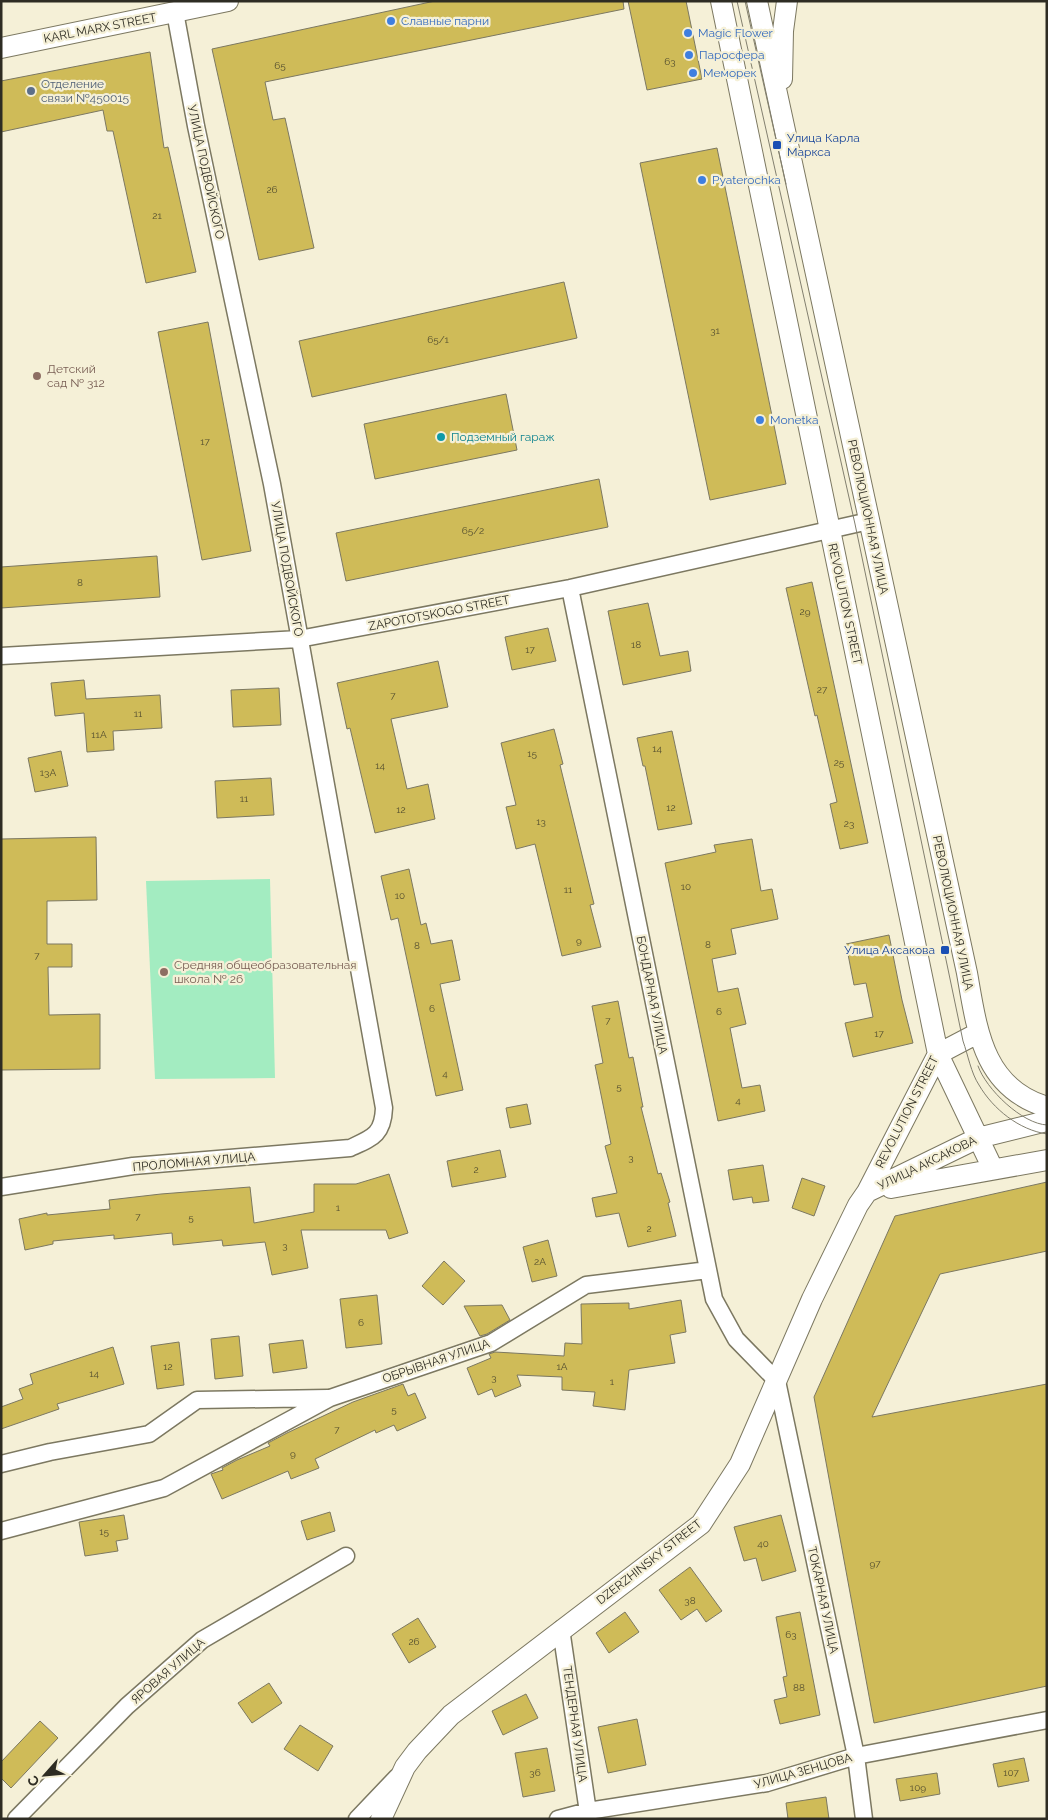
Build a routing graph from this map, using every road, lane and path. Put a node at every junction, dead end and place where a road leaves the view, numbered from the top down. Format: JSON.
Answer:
{"nodes":[{"id":1,"x":228,"y":1,"type":"edge"},
{"id":2,"x":721,"y":1,"type":"edge"},
{"id":3,"x":757,"y":1,"type":"edge"},
{"id":4,"x":788,"y":1,"type":"edge"},
{"id":5,"x":175,"y":12,"type":"junction"},
{"id":6,"x":1,"y":48,"type":"edge"},
{"id":7,"x":781,"y":114,"type":"junction"},
{"id":8,"x":869,"y":521,"type":"junction"},
{"id":9,"x":830,"y":530,"type":"junction"},
{"id":10,"x":570,"y":588,"type":"junction"},
{"id":11,"x":299,"y":639,"type":"junction"},
{"id":12,"x":1,"y":656,"type":"edge"},
{"id":13,"x":978,"y":1033,"type":"junction"},
{"id":14,"x":938,"y":1054,"type":"junction"},
{"id":15,"x":1047,"y":1107,"type":"edge"},
{"id":16,"x":1047,"y":1121,"type":"edge"},
{"id":17,"x":381,"y":1128,"type":"joint"},
{"id":18,"x":978,"y":1138,"type":"junction"},
{"id":19,"x":1047,"y":1160,"type":"edge"},
{"id":20,"x":993,"y":1169,"type":"junction"},
{"id":21,"x":1,"y":1187,"type":"edge"},
{"id":22,"x":867,"y":1192,"type":"junction"},
{"id":23,"x":708,"y":1270,"type":"junction"},
{"id":24,"x":777,"y":1381,"type":"junction"},
{"id":25,"x":330,"y":1398,"type":"junction"},
{"id":26,"x":1,"y":1464,"type":"edge"},
{"id":27,"x":1,"y":1531,"type":"edge"},
{"id":28,"x":346,"y":1556,"type":"dead end"},
{"id":29,"x":561,"y":1629,"type":"junction"},
{"id":30,"x":1047,"y":1720,"type":"edge"},
{"id":31,"x":856,"y":1756,"type":"junction"},
{"id":32,"x":405,"y":1767,"type":"junction"},
{"id":33,"x":588,"y":1815,"type":"edge"},
{"id":34,"x":16,"y":1819,"type":"edge"},
{"id":35,"x":357,"y":1819,"type":"edge"},
{"id":36,"x":381,"y":1819,"type":"edge"},
{"id":37,"x":558,"y":1819,"type":"edge"},
{"id":38,"x":864,"y":1819,"type":"edge"}],
"edges":[{"from":1,"to":5,"type":"street","name":"KARL MARX STREET"},
{"from":2,"to":9,"type":"street","name":"REVOLUTION STREET"},
{"from":3,"to":7,"type":"street","name":"РЕВОЛЮЦИОННАЯ УЛИЦА"},
{"from":4,"to":7,"type":"street"},
{"from":5,"to":6,"type":"street","name":"KARL MARX STREET"},
{"from":5,"to":11,"type":"street","name":"УЛИЦА ПОДВОЙСКОГО"},
{"from":7,"to":8,"type":"street","name":"РЕВОЛЮЦИОННАЯ УЛИЦА"},
{"from":8,"to":9,"type":"street","name":"ZAPOTOTSKOGO STREET"},
{"from":8,"to":13,"type":"street","name":"РЕВОЛЮЦИОННАЯ УЛИЦА"},
{"from":9,"to":10,"type":"street","name":"ZAPOTOTSKOGO STREET"},
{"from":9,"to":14,"type":"street","name":"REVOLUTION STREET"},
{"from":10,"to":11,"type":"street","name":"ZAPOTOTSKOGO STREET"},
{"from":10,"to":23,"type":"street","name":"БОНДАРНАЯ УЛИЦА"},
{"from":11,"to":12,"type":"street","name":"ZAPOTOTSKOGO STREET"},
{"from":11,"to":17,"type":"street","name":"УЛИЦА ПОДВОЙСКОГО"},
{"from":13,"to":14,"type":"street"},
{"from":13,"to":15,"type":"street","name":"РЕВОЛЮЦИОННАЯ УЛИЦА"},
{"from":14,"to":18,"type":"street"},
{"from":14,"to":22,"type":"street","name":"REVOLUTION STREET"},
{"from":16,"to":18,"type":"street","name":"УЛИЦА АКСАКОВА"},
{"from":17,"to":21,"type":"street","name":"ПРОЛОМНАЯ УЛИЦА"},
{"from":18,"to":20,"type":"street"},
{"from":18,"to":22,"type":"street","name":"УЛИЦА АКСАКОВА"},
{"from":19,"to":20,"type":"street"},
{"from":20,"to":22,"type":"street"},
{"from":22,"to":24,"type":"street","name":"DZERZHINSKY STREET"},
{"from":23,"to":24,"type":"street","name":"БОНДАРНАЯ УЛИЦА"},
{"from":23,"to":25,"type":"street","name":"ОБРЫВНАЯ УЛИЦА"},
{"from":24,"to":29,"type":"street","name":"DZERZHINSKY STREET"},
{"from":24,"to":31,"type":"street","name":"ТОКАРНАЯ УЛИЦА"},
{"from":25,"to":26,"type":"street","name":"ОБРЫВНАЯ УЛИЦА"},
{"from":25,"to":27,"type":"street","name":"ОБРЫВНАЯ УЛИЦА"},
{"from":28,"to":34,"type":"street","name":"ЯРОВАЯ УЛИЦА"},
{"from":29,"to":32,"type":"street","name":"DZERZHINSKY STREET"},
{"from":29,"to":33,"type":"street","name":"ТЕНДЕРНАЯ УЛИЦА"},
{"from":30,"to":31,"type":"street","name":"УЛИЦА ЗЕНЦОВА"},
{"from":31,"to":33,"type":"street","name":"УЛИЦА ЗЕНЦОВА"},
{"from":31,"to":38,"type":"street","name":"ТОКАРНАЯ УЛИЦА"},
{"from":32,"to":35,"type":"street"},
{"from":32,"to":36,"type":"street","name":"DZERZHINSKY STREET"},
{"from":33,"to":37,"type":"street","name":"УЛИЦА ЗЕНЦОВА"}]}
